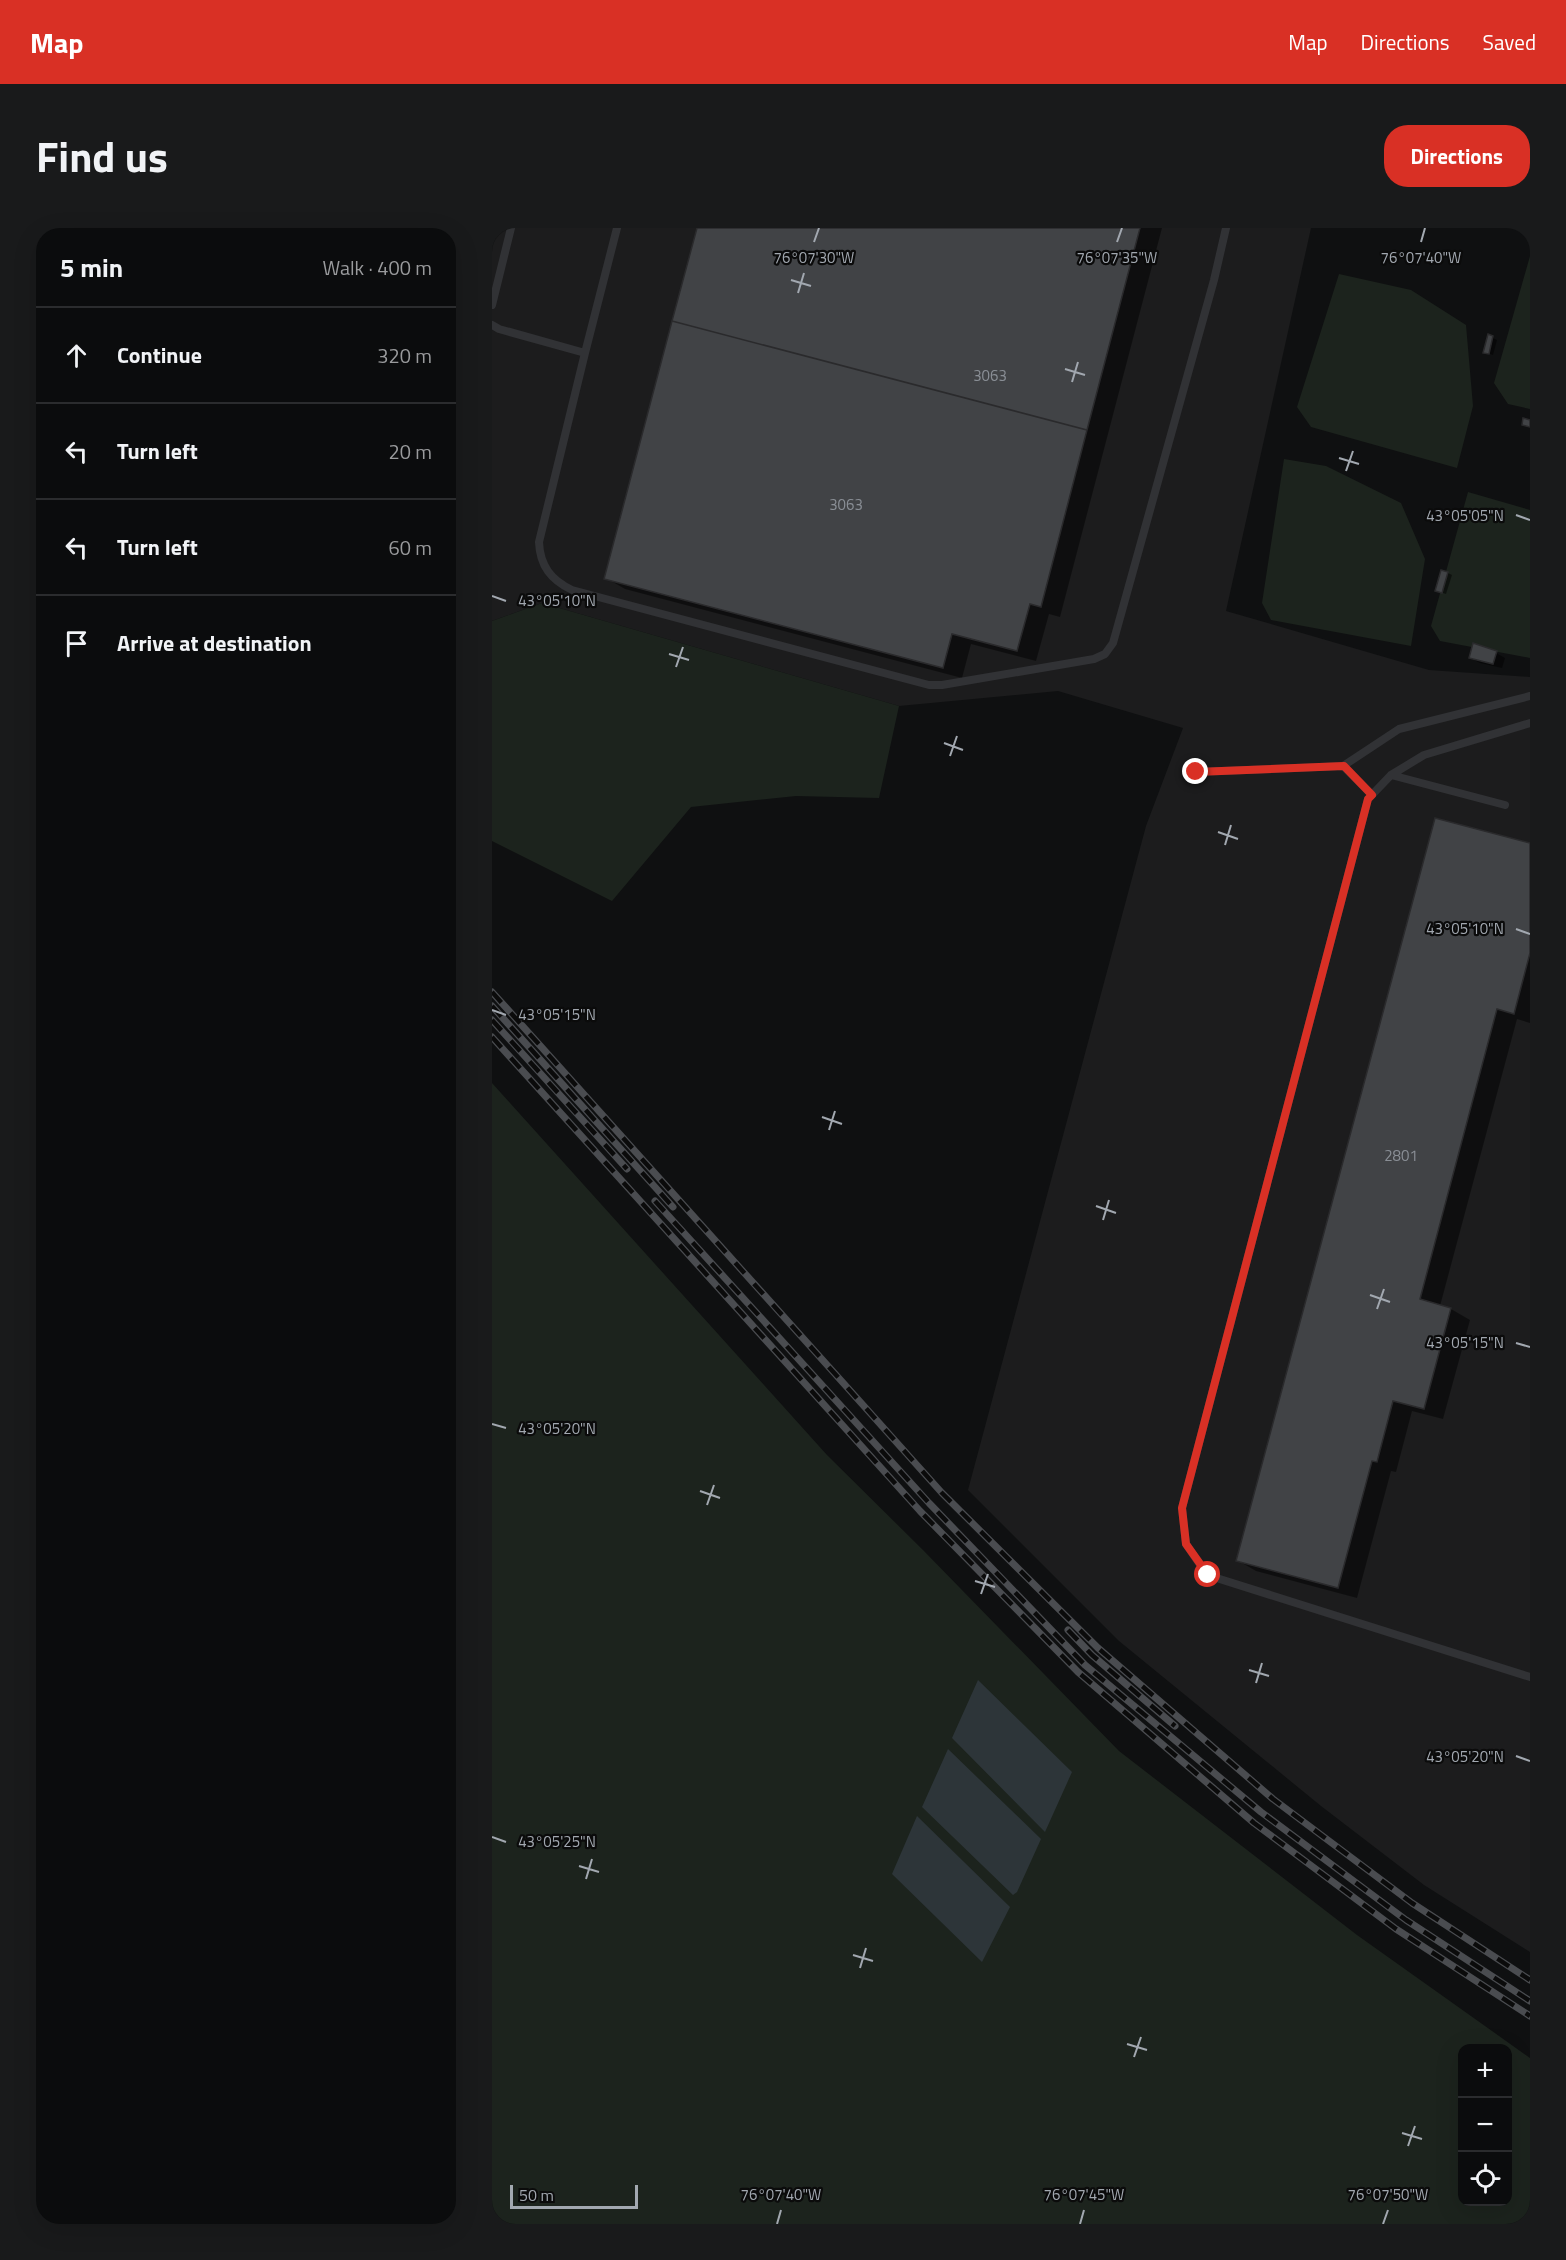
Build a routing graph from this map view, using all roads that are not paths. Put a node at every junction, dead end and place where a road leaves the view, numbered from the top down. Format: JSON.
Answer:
{"nodes":[{"id":1,"x":511,"y":228,"type":"edge"},
{"id":2,"x":617,"y":228,"type":"edge"},
{"id":3,"x":1226,"y":228,"type":"edge"},
{"id":4,"x":492,"y":305,"type":"edge"},
{"id":5,"x":492,"y":325,"type":"edge"},
{"id":6,"x":585,"y":353,"type":"junction"},
{"id":7,"x":1530,"y":696,"type":"edge"},
{"id":8,"x":1530,"y":723,"type":"edge"},
{"id":9,"x":1344,"y":766,"type":"junction"},
{"id":10,"x":1196,"y":772,"type":"dead end"},
{"id":11,"x":1391,"y":775,"type":"junction"},
{"id":12,"x":1372,"y":795,"type":"junction"},
{"id":13,"x":1505,"y":805,"type":"dead end"},
{"id":14,"x":1530,"y":1677,"type":"edge"}],
"edges":[{"from":1,"to":4,"type":"lane"},
{"from":2,"to":6,"type":"lane"},
{"from":3,"to":6,"type":"lane"},
{"from":5,"to":6,"type":"lane"},
{"from":7,"to":9,"type":"lane"},
{"from":8,"to":11,"type":"lane"},
{"from":9,"to":10,"type":"lane"},
{"from":9,"to":12,"type":"lane"},
{"from":11,"to":12,"type":"lane"},
{"from":11,"to":13,"type":"lane"},
{"from":12,"to":14,"type":"lane"}]}
